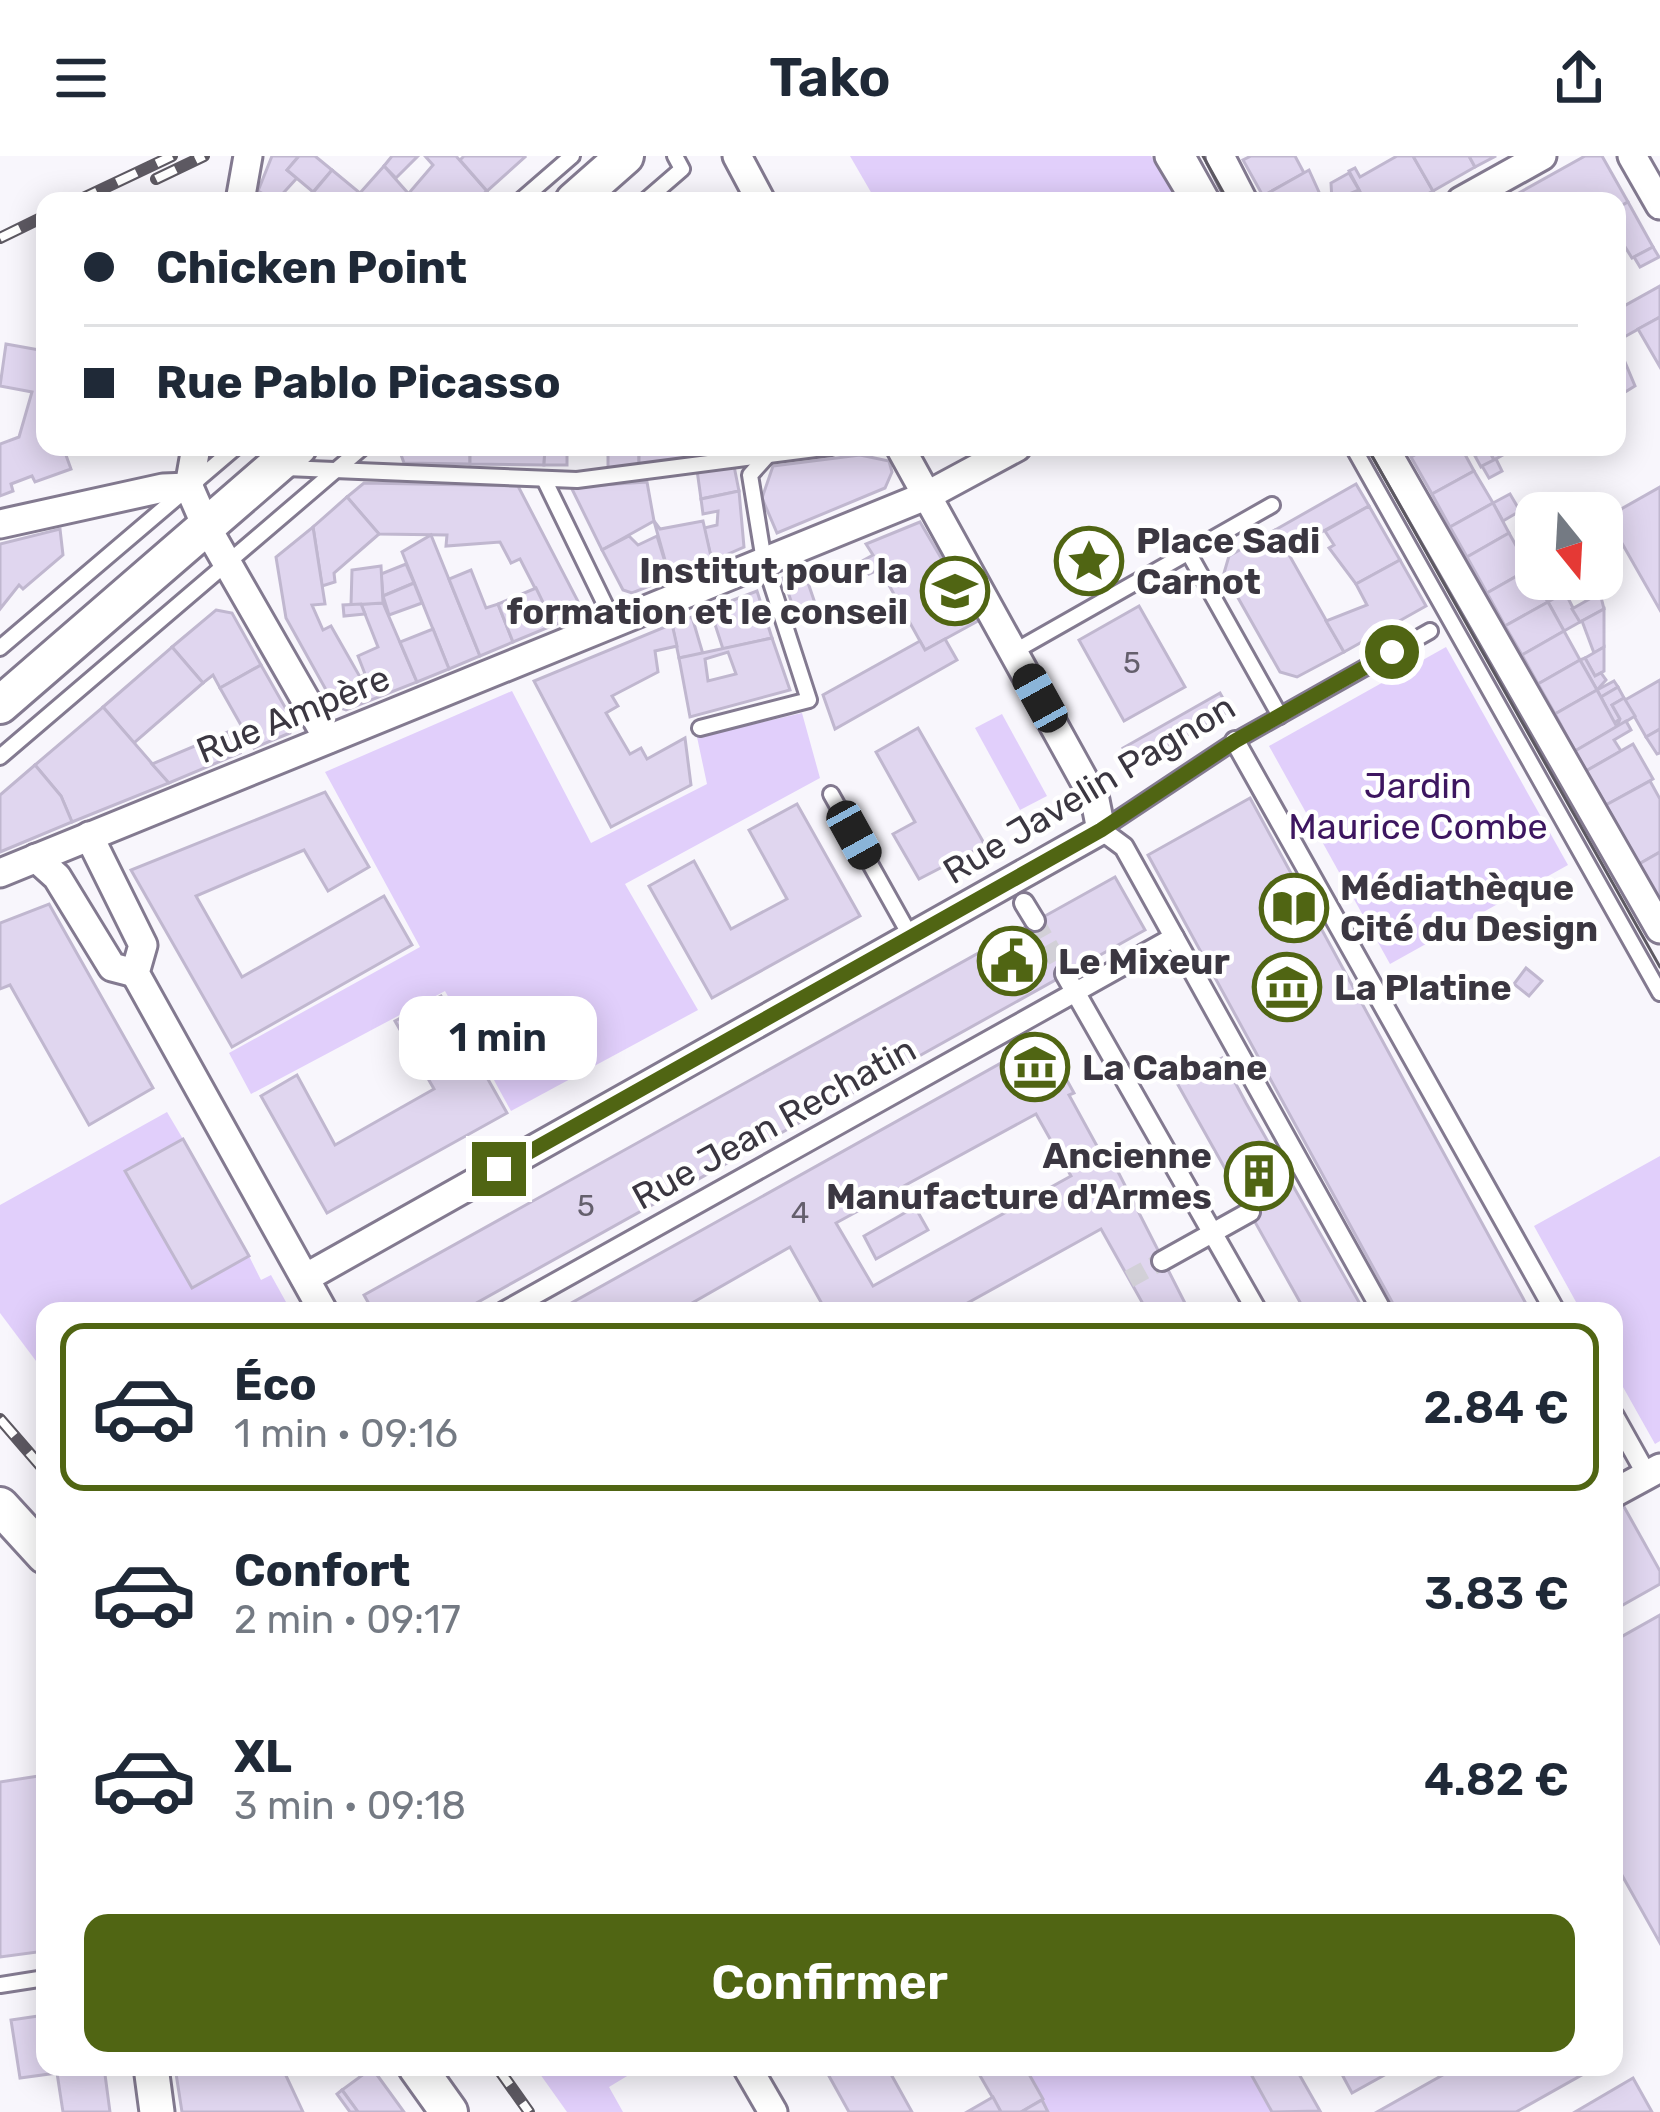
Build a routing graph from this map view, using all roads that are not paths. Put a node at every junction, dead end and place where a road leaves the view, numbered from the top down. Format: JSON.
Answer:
{"nodes":[{"id":1,"x":248,"y":156,"type":"edge"},
{"id":2,"x":572,"y":156,"type":"edge"},
{"id":3,"x":625,"y":156,"type":"edge"},
{"id":4,"x":675,"y":156,"type":"edge"},
{"id":5,"x":737,"y":156,"type":"edge"},
{"id":6,"x":1169,"y":156,"type":"edge"},
{"id":7,"x":1188,"y":156,"type":"edge"},
{"id":8,"x":1220,"y":156,"type":"edge"},
{"id":9,"x":1542,"y":156,"type":"edge"},
{"id":10,"x":1632,"y":156,"type":"edge"},
{"id":11,"x":242,"y":192,"type":"edge"},
{"id":12,"x":530,"y":192,"type":"edge"},
{"id":13,"x":584,"y":192,"type":"edge"},
{"id":14,"x":655,"y":192,"type":"edge"},
{"id":15,"x":756,"y":192,"type":"edge"},
{"id":16,"x":1191,"y":192,"type":"edge"},
{"id":17,"x":1209,"y":192,"type":"edge"},
{"id":18,"x":1238,"y":192,"type":"edge"},
{"id":19,"x":1477,"y":192,"type":"edge"},
{"id":20,"x":1660,"y":205,"type":"edge"},
{"id":21,"x":194,"y":456,"type":"edge"},
{"id":22,"x":225,"y":456,"type":"edge"},
{"id":23,"x":352,"y":456,"type":"edge"},
{"id":24,"x":747,"y":456,"type":"edge"},
{"id":25,"x":767,"y":456,"type":"edge"},
{"id":26,"x":906,"y":456,"type":"edge"},
{"id":27,"x":1000,"y":456,"type":"edge"},
{"id":28,"x":1358,"y":456,"type":"edge"},
{"id":29,"x":1389,"y":456,"type":"edge"},
{"id":30,"x":287,"y":457,"type":"edge"},
{"id":31,"x":336,"y":470,"type":"junction"},
{"id":32,"x":544,"y":479,"type":"junction"},
{"id":33,"x":189,"y":487,"type":"junction"},
{"id":34,"x":928,"y":495,"type":"junction"},
{"id":35,"x":1272,"y":505,"type":"dead end"},
{"id":36,"x":0,"y":524,"type":"edge"},
{"id":37,"x":207,"y":527,"type":"junction"},
{"id":38,"x":1188,"y":552,"type":"junction"},
{"id":39,"x":764,"y":561,"type":"junction"},
{"id":40,"x":227,"y":564,"type":"junction"},
{"id":41,"x":614,"y":622,"type":"junction"},
{"id":42,"x":1430,"y":632,"type":"dead end"},
{"id":43,"x":0,"y":649,"type":"edge"},
{"id":44,"x":1015,"y":651,"type":"junction"},
{"id":45,"x":0,"y":705,"type":"edge"},
{"id":46,"x":1280,"y":716,"type":"junction"},
{"id":47,"x":700,"y":728,"type":"dead end"},
{"id":48,"x":328,"y":739,"type":"junction"},
{"id":49,"x":1235,"y":741,"type":"junction"},
{"id":50,"x":0,"y":757,"type":"edge"},
{"id":51,"x":831,"y":794,"type":"dead end"},
{"id":52,"x":1101,"y":830,"type":"junction"},
{"id":53,"x":89,"y":836,"type":"junction"},
{"id":54,"x":36,"y":858,"type":"junction"},
{"id":55,"x":0,"y":872,"type":"edge"},
{"id":56,"x":1024,"y":903,"type":"dead end"},
{"id":57,"x":1035,"y":921,"type":"tunnel mouth"},
{"id":58,"x":1660,"y":929,"type":"edge"},
{"id":59,"x":911,"y":937,"type":"junction"},
{"id":60,"x":1174,"y":937,"type":"junction"},
{"id":61,"x":135,"y":973,"type":"junction"},
{"id":62,"x":1070,"y":983,"type":"junction"},
{"id":63,"x":1660,"y":993,"type":"edge"},
{"id":64,"x":1250,"y":1212,"type":"dead end"},
{"id":65,"x":1213,"y":1233,"type":"junction"},
{"id":66,"x":1162,"y":1261,"type":"tunnel mouth"},
{"id":67,"x":305,"y":1278,"type":"junction"},
{"id":68,"x":318,"y":1302,"type":"edge"},
{"id":69,"x":521,"y":1302,"type":"edge"},
{"id":70,"x":1252,"y":1302,"type":"edge"},
{"id":71,"x":1376,"y":1302,"type":"edge"},
{"id":72,"x":1550,"y":1302,"type":"edge"},
{"id":73,"x":1623,"y":1429,"type":"edge"},
{"id":74,"x":1653,"y":1472,"type":"edge"},
{"id":75,"x":1623,"y":1488,"type":"edge"},
{"id":76,"x":0,"y":1506,"type":"edge"},
{"id":77,"x":36,"y":1546,"type":"edge"},
{"id":78,"x":36,"y":1979,"type":"edge"},
{"id":79,"x":0,"y":1985,"type":"edge"},
{"id":80,"x":152,"y":2076,"type":"edge"},
{"id":81,"x":423,"y":2076,"type":"edge"},
{"id":82,"x":753,"y":2076,"type":"edge"},
{"id":83,"x":158,"y":2112,"type":"edge"},
{"id":84,"x":449,"y":2112,"type":"edge"},
{"id":85,"x":773,"y":2112,"type":"edge"}],
"edges":[{"from":1,"to":11,"type":"street"},
{"from":2,"to":12,"type":"lane"},
{"from":3,"to":13,"type":"main road"},
{"from":4,"to":14,"type":"lane"},
{"from":5,"to":15,"type":"street"},
{"from":6,"to":16,"type":"street"},
{"from":7,"to":17,"type":"lane"},
{"from":8,"to":18,"type":"street"},
{"from":9,"to":19,"type":"street"},
{"from":10,"to":20,"type":"street"},
{"from":21,"to":33,"type":"street"},
{"from":22,"to":33,"type":"lane"},
{"from":23,"to":31,"type":"lane"},
{"from":24,"to":32,"type":"lane"},
{"from":25,"to":39,"type":"lane"},
{"from":26,"to":34,"type":"street"},
{"from":27,"to":34,"type":"street"},
{"from":28,"to":63,"type":"lane"},
{"from":29,"to":58,"type":"street"},
{"from":30,"to":31,"type":"lane"},
{"from":30,"to":37,"type":"main road"},
{"from":31,"to":32,"type":"lane"},
{"from":31,"to":40,"type":"lane"},
{"from":32,"to":41,"type":"lane"},
{"from":33,"to":36,"type":"street"},
{"from":33,"to":37,"type":"street"},
{"from":33,"to":43,"type":"lane"},
{"from":34,"to":39,"type":"street","name":"Rue Ampère"},
{"from":34,"to":44,"type":"street"},
{"from":35,"to":38,"type":"lane"},
{"from":37,"to":40,"type":"street"},
{"from":37,"to":45,"type":"main road"},
{"from":38,"to":44,"type":"lane"},
{"from":38,"to":46,"type":"lane"},
{"from":39,"to":41,"type":"street","name":"Rue Ampère"},
{"from":39,"to":47,"type":"lane"},
{"from":40,"to":48,"type":"street"},
{"from":40,"to":50,"type":"lane"},
{"from":41,"to":48,"type":"street","name":"Rue Ampère"},
{"from":42,"to":46,"type":"lane","name":"Rue Javelin Pagnon"},
{"from":44,"to":52,"type":"street"},
{"from":46,"to":49,"type":"lane","name":"Rue Javelin Pagnon"},
{"from":48,"to":53,"type":"street","name":"Rue Ampère"},
{"from":49,"to":52,"type":"lane","name":"Rue Javelin Pagnon"},
{"from":49,"to":72,"type":"street"},
{"from":51,"to":59,"type":"lane"},
{"from":52,"to":59,"type":"street","name":"Rue Javelin Pagnon"},
{"from":52,"to":60,"type":"street"},
{"from":53,"to":54,"type":"street","name":"Rue Ampère"},
{"from":53,"to":61,"type":"street"},
{"from":54,"to":55,"type":"street","name":"Rue Ampère"},
{"from":54,"to":61,"type":"street"},
{"from":56,"to":57,"type":"street"},
{"from":59,"to":67,"type":"street","name":"Rue Javelin Pagnon"},
{"from":60,"to":62,"type":"street","name":"Rue Jean Rechatin"},
{"from":60,"to":71,"type":"street"},
{"from":61,"to":67,"type":"street"},
{"from":62,"to":65,"type":"street"},
{"from":62,"to":69,"type":"street","name":"Rue Jean Rechatin"},
{"from":64,"to":65,"type":"street"},
{"from":65,"to":66,"type":"street"},
{"from":65,"to":70,"type":"street"},
{"from":67,"to":68,"type":"street"},
{"from":73,"to":74,"type":"street"},
{"from":74,"to":75,"type":"street"},
{"from":76,"to":77,"type":"main road"},
{"from":78,"to":79,"type":"lane"},
{"from":80,"to":83,"type":"street"},
{"from":81,"to":84,"type":"main road"},
{"from":82,"to":85,"type":"street"}]}
